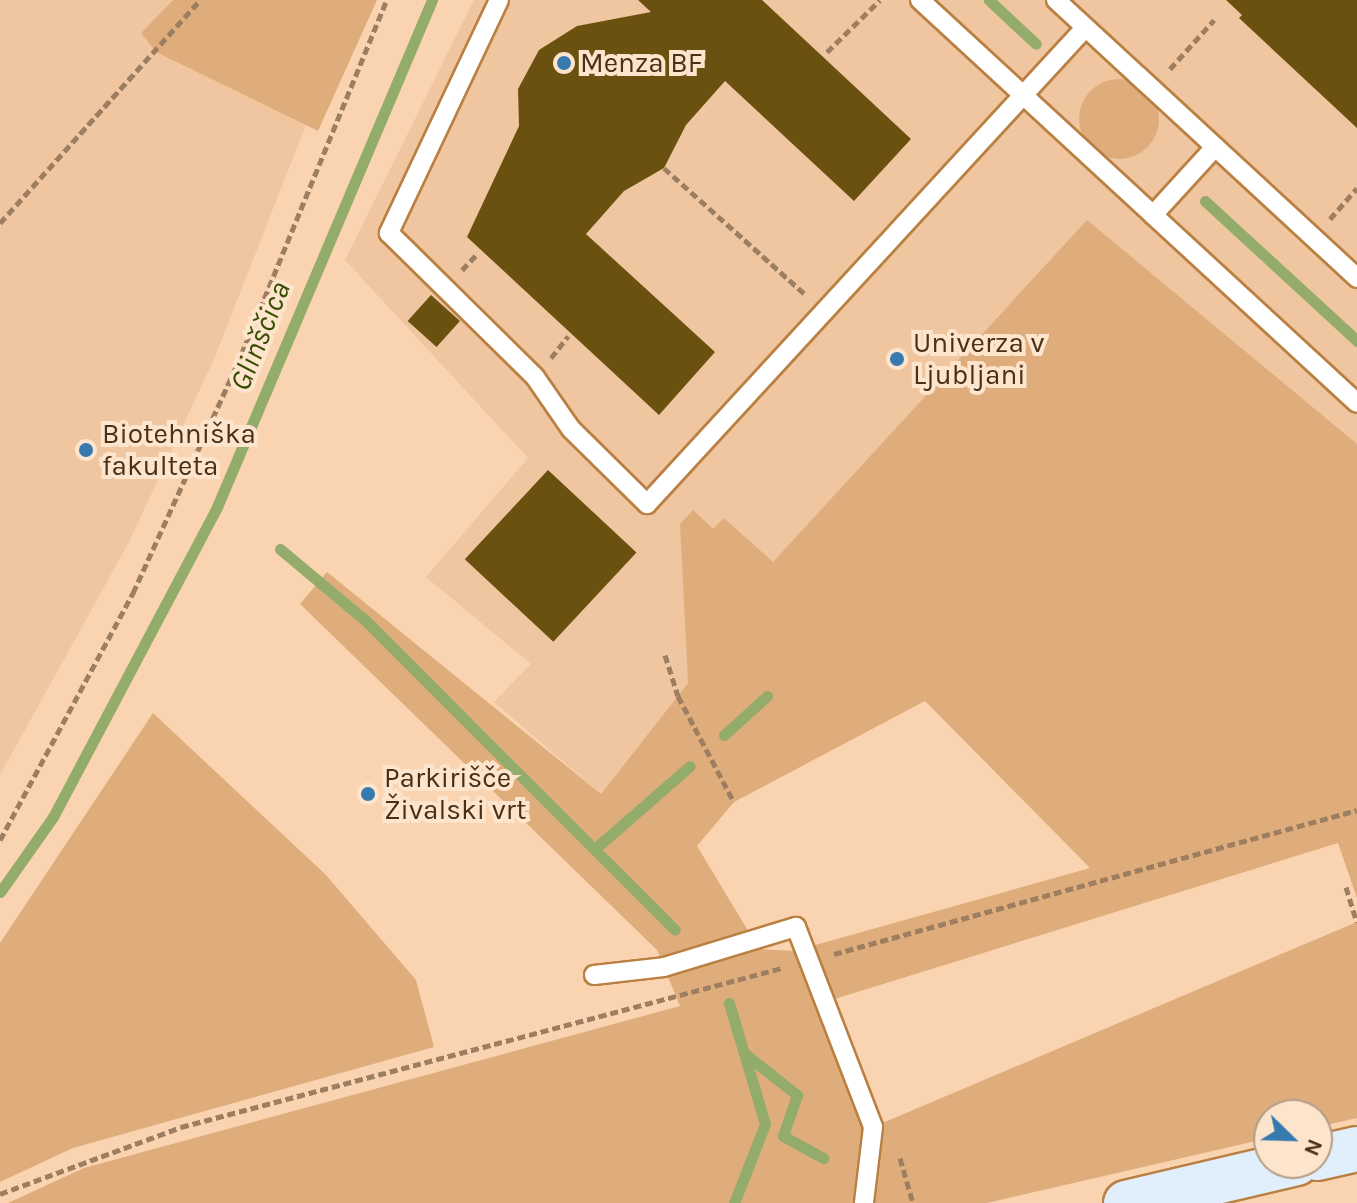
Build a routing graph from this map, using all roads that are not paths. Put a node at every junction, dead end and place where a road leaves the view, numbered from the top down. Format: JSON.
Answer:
{"nodes":[{"id":1,"x":499,"y":0,"type":"edge"},
{"id":2,"x":920,"y":0,"type":"edge"},
{"id":3,"x":1056,"y":0,"type":"edge"},
{"id":4,"x":1085,"y":28,"type":"junction"},
{"id":5,"x":1024,"y":96,"type":"junction"},
{"id":6,"x":1215,"y":147,"type":"junction"},
{"id":7,"x":1153,"y":215,"type":"junction"},
{"id":8,"x":1357,"y":278,"type":"edge"},
{"id":9,"x":1357,"y":403,"type":"edge"},
{"id":10,"x":594,"y":975,"type":"dead end"},
{"id":11,"x":1357,"y":1149,"type":"edge"},
{"id":12,"x":1333,"y":1154,"type":"edge"},
{"id":13,"x":1253,"y":1173,"type":"edge"},
{"id":14,"x":864,"y":1203,"type":"edge"},
{"id":15,"x":1126,"y":1203,"type":"edge"}],
"edges":[{"from":1,"to":5,"type":"lane"},
{"from":2,"to":5,"type":"lane"},
{"from":3,"to":4,"type":"lane"},
{"from":4,"to":5,"type":"lane"},
{"from":4,"to":6,"type":"lane"},
{"from":5,"to":7,"type":"lane"},
{"from":6,"to":7,"type":"lane"},
{"from":6,"to":8,"type":"lane"},
{"from":7,"to":9,"type":"lane"},
{"from":10,"to":14,"type":"lane"},
{"from":11,"to":12,"type":"main road"},
{"from":13,"to":15,"type":"main road"}]}
